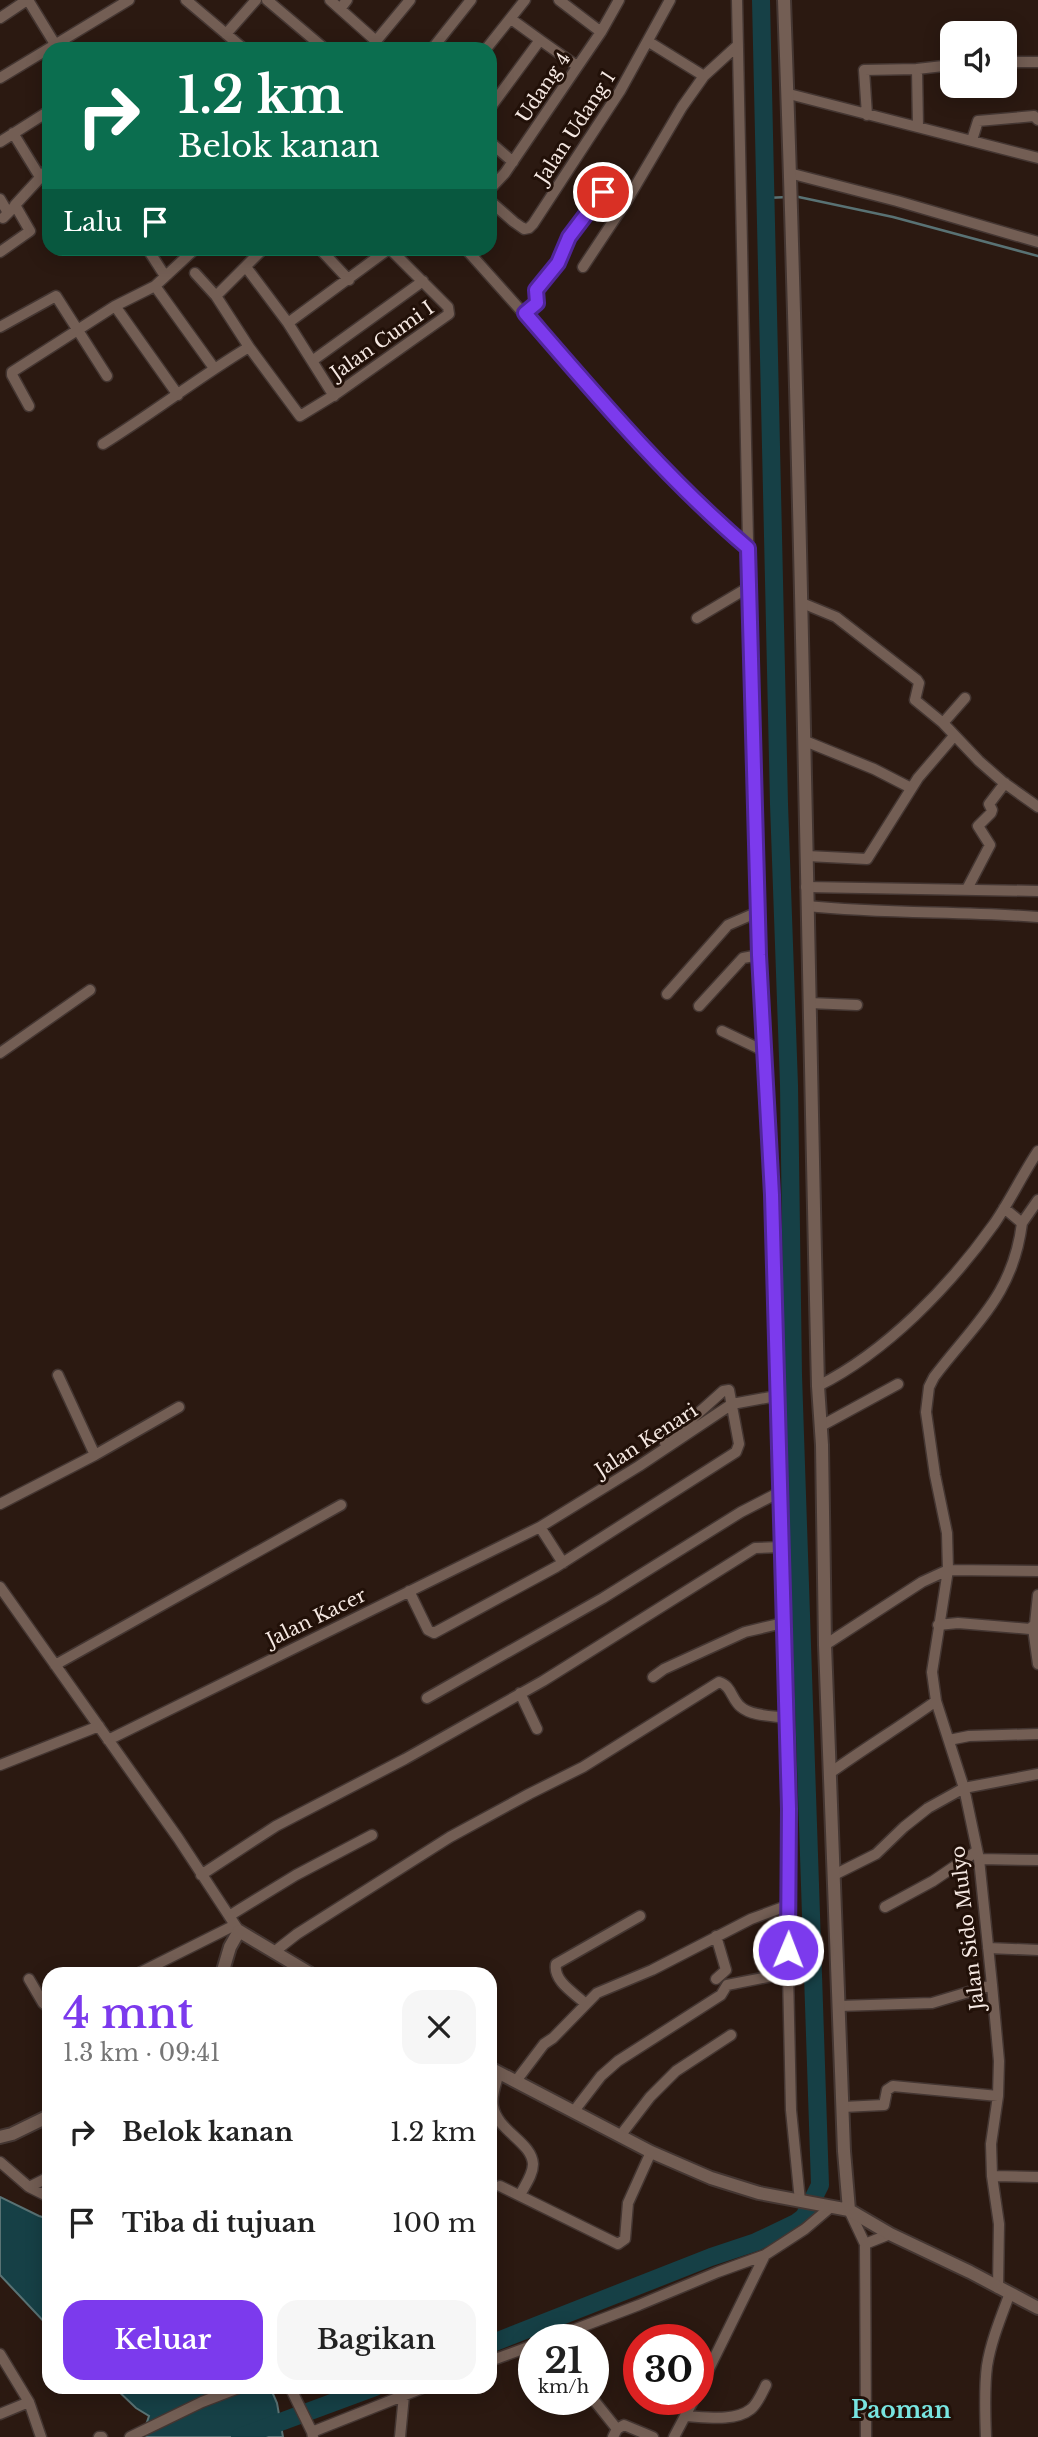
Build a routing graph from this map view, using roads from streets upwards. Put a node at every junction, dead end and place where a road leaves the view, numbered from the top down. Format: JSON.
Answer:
{"nodes":[{"id":1,"x":28,"y":0,"type":"edge"},
{"id":2,"x":129,"y":0,"type":"edge"},
{"id":3,"x":186,"y":0,"type":"edge"},
{"id":4,"x":256,"y":0,"type":"edge"},
{"id":5,"x":267,"y":0,"type":"edge"},
{"id":6,"x":330,"y":0,"type":"edge"},
{"id":7,"x":410,"y":0,"type":"edge"},
{"id":8,"x":471,"y":0,"type":"edge"},
{"id":9,"x":525,"y":0,"type":"edge"},
{"id":10,"x":559,"y":0,"type":"edge"},
{"id":11,"x":619,"y":0,"type":"edge"},
{"id":12,"x":670,"y":0,"type":"edge"},
{"id":13,"x":737,"y":0,"type":"edge"},
{"id":14,"x":784,"y":0,"type":"edge"},
{"id":15,"x":343,"y":4,"type":"edge"},
{"id":16,"x":0,"y":18,"type":"edge"},
{"id":17,"x":511,"y":19,"type":"junction"},
{"id":18,"x":601,"y":32,"type":"junction"},
{"id":19,"x":226,"y":34,"type":"junction"},
{"id":20,"x":540,"y":40,"type":"junction"},
{"id":21,"x":54,"y":42,"type":"edge"},
{"id":22,"x":65,"y":42,"type":"edge"},
{"id":23,"x":236,"y":42,"type":"edge"},
{"id":24,"x":317,"y":42,"type":"edge"},
{"id":25,"x":371,"y":42,"type":"edge"},
{"id":26,"x":375,"y":42,"type":"edge"},
{"id":27,"x":438,"y":42,"type":"edge"},
{"id":28,"x":492,"y":42,"type":"edge"},
{"id":29,"x":649,"y":42,"type":"junction"},
{"id":30,"x":738,"y":45,"type":"junction"},
{"id":31,"x":42,"y":55,"type":"edge"},
{"id":32,"x":1017,"y":62,"type":"edge"},
{"id":33,"x":1038,"y":62,"type":"edge"},
{"id":34,"x":577,"y":66,"type":"junction"},
{"id":35,"x":940,"y":66,"type":"edge"},
{"id":36,"x":917,"y":69,"type":"junction"},
{"id":37,"x":704,"y":76,"type":"junction"},
{"id":38,"x":0,"y":78,"type":"edge"},
{"id":39,"x":789,"y":94,"type":"junction"},
{"id":40,"x":497,"y":98,"type":"edge"},
{"id":41,"x":42,"y":115,"type":"edge"},
{"id":42,"x":867,"y":115,"type":"junction"},
{"id":43,"x":1038,"y":120,"type":"edge"},
{"id":44,"x":918,"y":127,"type":"junction"},
{"id":45,"x":13,"y":133,"type":"junction"},
{"id":46,"x":972,"y":140,"type":"junction"},
{"id":47,"x":0,"y":142,"type":"edge"},
{"id":48,"x":497,"y":148,"type":"edge"},
{"id":49,"x":1038,"y":158,"type":"edge"},
{"id":50,"x":513,"y":162,"type":"junction"},
{"id":51,"x":789,"y":173,"type":"junction"},
{"id":52,"x":40,"y":177,"type":"joint"},
{"id":53,"x":497,"y":181,"type":"edge"},
{"id":54,"x":0,"y":199,"type":"edge"},
{"id":55,"x":626,"y":202,"type":"junction"},
{"id":56,"x":497,"y":207,"type":"edge"},
{"id":57,"x":8,"y":212,"type":"junction"},
{"id":58,"x":1038,"y":242,"type":"edge"},
{"id":59,"x":1,"y":248,"type":"edge"},
{"id":60,"x":152,"y":256,"type":"edge"},
{"id":61,"x":187,"y":256,"type":"edge"},
{"id":62,"x":256,"y":256,"type":"edge"},
{"id":63,"x":326,"y":256,"type":"edge"},
{"id":64,"x":380,"y":256,"type":"edge"},
{"id":65,"x":398,"y":256,"type":"edge"},
{"id":66,"x":472,"y":256,"type":"edge"},
{"id":67,"x":246,"y":267,"type":"junction"},
{"id":68,"x":583,"y":267,"type":"dead end"},
{"id":69,"x":195,"y":273,"type":"dead end"},
{"id":70,"x":165,"y":276,"type":"junction"},
{"id":71,"x":349,"y":280,"type":"junction"},
{"id":72,"x":423,"y":281,"type":"junction"},
{"id":73,"x":155,"y":286,"type":"junction"},
{"id":74,"x":216,"y":296,"type":"junction"},
{"id":75,"x":116,"y":306,"type":"junction"},
{"id":76,"x":525,"y":313,"type":"junction"},
{"id":77,"x":288,"y":323,"type":"junction"},
{"id":78,"x":0,"y":327,"type":"edge"},
{"id":79,"x":79,"y":330,"type":"junction"},
{"id":80,"x":249,"y":346,"type":"junction"},
{"id":81,"x":312,"y":361,"type":"junction"},
{"id":82,"x":214,"y":368,"type":"junction"},
{"id":83,"x":107,"y":376,"type":"dead end"},
{"id":84,"x":178,"y":395,"type":"junction"},
{"id":85,"x":334,"y":396,"type":"junction"},
{"id":86,"x":29,"y":407,"type":"dead end"},
{"id":87,"x":103,"y":444,"type":"dead end"},
{"id":88,"x":748,"y":548,"type":"junction"},
{"id":89,"x":749,"y":587,"type":"junction"},
{"id":90,"x":802,"y":603,"type":"junction"},
{"id":91,"x":697,"y":618,"type":"dead end"},
{"id":92,"x":965,"y":698,"type":"dead end"},
{"id":93,"x":943,"y":723,"type":"junction"},
{"id":94,"x":954,"y":736,"type":"junction"},
{"id":95,"x":805,"y":741,"type":"junction"},
{"id":96,"x":1005,"y":783,"type":"junction"},
{"id":97,"x":911,"y":788,"type":"junction"},
{"id":98,"x":1038,"y":807,"type":"edge"},
{"id":99,"x":807,"y":856,"type":"junction"},
{"id":100,"x":967,"y":889,"type":"junction"},
{"id":101,"x":1038,"y":891,"type":"edge"},
{"id":102,"x":806,"y":897,"type":"junction"},
{"id":103,"x":758,"y":912,"type":"junction"},
{"id":104,"x":1038,"y":917,"type":"edge"},
{"id":105,"x":759,"y":955,"type":"junction"},
{"id":106,"x":90,"y":990,"type":"dead end"},
{"id":107,"x":667,"y":994,"type":"dead end"},
{"id":108,"x":809,"y":1003,"type":"junction"},
{"id":109,"x":857,"y":1005,"type":"dead end"},
{"id":110,"x":699,"y":1006,"type":"dead end"},
{"id":111,"x":722,"y":1031,"type":"dead end"},
{"id":112,"x":764,"y":1051,"type":"junction"},
{"id":113,"x":0,"y":1053,"type":"edge"},
{"id":114,"x":1038,"y":1151,"type":"edge"},
{"id":115,"x":1038,"y":1200,"type":"edge"},
{"id":116,"x":1004,"y":1208,"type":"junction"},
{"id":117,"x":1022,"y":1223,"type":"junction"},
{"id":118,"x":58,"y":1375,"type":"dead end"},
{"id":119,"x":898,"y":1384,"type":"dead end"},
{"id":120,"x":818,"y":1386,"type":"junction"},
{"id":121,"x":776,"y":1396,"type":"junction"},
{"id":122,"x":733,"y":1404,"type":"junction"},
{"id":123,"x":179,"y":1407,"type":"dead end"},
{"id":124,"x":821,"y":1426,"type":"junction"},
{"id":125,"x":94,"y":1455,"type":"junction"},
{"id":126,"x":639,"y":1466,"type":"junction"},
{"id":127,"x":780,"y":1492,"type":"junction"},
{"id":128,"x":0,"y":1503,"type":"edge"},
{"id":129,"x":341,"y":1505,"type":"dead end"},
{"id":130,"x":540,"y":1527,"type":"junction"},
{"id":131,"x":781,"y":1547,"type":"junction"},
{"id":132,"x":563,"y":1563,"type":"junction"},
{"id":133,"x":948,"y":1570,"type":"junction"},
{"id":134,"x":1038,"y":1572,"type":"edge"},
{"id":135,"x":0,"y":1587,"type":"edge"},
{"id":136,"x":409,"y":1591,"type":"junction"},
{"id":137,"x":1038,"y":1595,"type":"edge"},
{"id":138,"x":783,"y":1623,"type":"junction"},
{"id":139,"x":938,"y":1625,"type":"junction"},
{"id":140,"x":1032,"y":1628,"type":"junction"},
{"id":141,"x":825,"y":1645,"type":"junction"},
{"id":142,"x":1038,"y":1664,"type":"edge"},
{"id":143,"x":55,"y":1665,"type":"junction"},
{"id":144,"x":653,"y":1677,"type":"dead end"},
{"id":145,"x":520,"y":1693,"type":"junction"},
{"id":146,"x":427,"y":1698,"type":"dead end"},
{"id":147,"x":936,"y":1701,"type":"junction"},
{"id":148,"x":786,"y":1718,"type":"junction"},
{"id":149,"x":99,"y":1726,"type":"junction"},
{"id":150,"x":537,"y":1729,"type":"dead end"},
{"id":151,"x":1038,"y":1734,"type":"edge"},
{"id":152,"x":108,"y":1740,"type":"junction"},
{"id":153,"x":949,"y":1740,"type":"junction"},
{"id":154,"x":0,"y":1765,"type":"edge"},
{"id":155,"x":830,"y":1773,"type":"junction"},
{"id":156,"x":1038,"y":1774,"type":"edge"},
{"id":157,"x":964,"y":1787,"type":"junction"},
{"id":158,"x":372,"y":1835,"type":"dead end"},
{"id":159,"x":978,"y":1855,"type":"junction"},
{"id":160,"x":1038,"y":1860,"type":"edge"},
{"id":161,"x":201,"y":1875,"type":"junction"},
{"id":162,"x":834,"y":1875,"type":"junction"},
{"id":163,"x":789,"y":1905,"type":"junction"},
{"id":164,"x":885,"y":1908,"type":"dead end"},
{"id":165,"x":640,"y":1916,"type":"dead end"},
{"id":166,"x":234,"y":1924,"type":"junction"},
{"id":167,"x":716,"y":1936,"type":"junction"},
{"id":168,"x":988,"y":1948,"type":"junction"},
{"id":169,"x":1038,"y":1950,"type":"edge"},
{"id":170,"x":274,"y":1952,"type":"junction"},
{"id":171,"x":151,"y":1967,"type":"edge"},
{"id":172,"x":224,"y":1967,"type":"edge"},
{"id":173,"x":299,"y":1967,"type":"edge"},
{"id":174,"x":788,"y":1973,"type":"junction"},
{"id":175,"x":29,"y":1979,"type":"dead end"},
{"id":176,"x":716,"y":1979,"type":"dead end"},
{"id":177,"x":992,"y":1985,"type":"junction"},
{"id":178,"x":42,"y":2002,"type":"edge"},
{"id":179,"x":586,"y":2004,"type":"junction"},
{"id":180,"x":839,"y":2006,"type":"junction"},
{"id":181,"x":731,"y":2035,"type":"dead end"},
{"id":182,"x":497,"y":2072,"type":"edge"},
{"id":183,"x":516,"y":2081,"type":"junction"},
{"id":184,"x":998,"y":2096,"type":"junction"},
{"id":185,"x":843,"y":2107,"type":"junction"},
{"id":186,"x":574,"y":2111,"type":"junction"},
{"id":187,"x":497,"y":2118,"type":"edge"},
{"id":188,"x":42,"y":2119,"type":"edge"},
{"id":189,"x":6,"y":2136,"type":"edge"},
{"id":190,"x":620,"y":2136,"type":"junction"},
{"id":191,"x":651,"y":2152,"type":"junction"},
{"id":192,"x":0,"y":2162,"type":"edge"},
{"id":193,"x":992,"y":2176,"type":"junction"},
{"id":194,"x":1038,"y":2177,"type":"edge"},
{"id":195,"x":42,"y":2180,"type":"edge"},
{"id":196,"x":500,"y":2186,"type":"dead end"},
{"id":197,"x":29,"y":2187,"type":"junction"},
{"id":198,"x":42,"y":2194,"type":"edge"},
{"id":199,"x":520,"y":2195,"type":"junction"},
{"id":200,"x":807,"y":2202,"type":"junction"},
{"id":201,"x":832,"y":2206,"type":"junction"},
{"id":202,"x":849,"y":2210,"type":"junction"},
{"id":203,"x":890,"y":2234,"type":"junction"},
{"id":204,"x":865,"y":2244,"type":"junction"},
{"id":205,"x":765,"y":2255,"type":"junction"},
{"id":206,"x":1004,"y":2290,"type":"junction"},
{"id":207,"x":1038,"y":2308,"type":"edge"},
{"id":208,"x":590,"y":2324,"type":"edge"},
{"id":209,"x":518,"y":2351,"type":"edge"},
{"id":210,"x":0,"y":2354,"type":"edge"},
{"id":211,"x":497,"y":2358,"type":"edge"},
{"id":212,"x":714,"y":2358,"type":"edge"},
{"id":213,"x":766,"y":2385,"type":"dead end"},
{"id":214,"x":223,"y":2394,"type":"edge"},
{"id":215,"x":293,"y":2394,"type":"edge"},
{"id":216,"x":404,"y":2395,"type":"joint"},
{"id":217,"x":29,"y":2402,"type":"junction"},
{"id":218,"x":0,"y":2414,"type":"edge"},
{"id":219,"x":603,"y":2415,"type":"edge"},
{"id":220,"x":686,"y":2416,"type":"joint"},
{"id":221,"x":311,"y":2431,"type":"edge"},
{"id":222,"x":615,"y":2433,"type":"edge"},
{"id":223,"x":41,"y":2437,"type":"edge"},
{"id":224,"x":130,"y":2437,"type":"edge"},
{"id":225,"x":400,"y":2437,"type":"edge"},
{"id":226,"x":653,"y":2437,"type":"edge"},
{"id":227,"x":674,"y":2437,"type":"edge"},
{"id":228,"x":866,"y":2437,"type":"edge"},
{"id":229,"x":986,"y":2437,"type":"edge"}],
"edges":[{"from":1,"to":16,"type":"street"},
{"from":1,"to":21,"type":"street"},
{"from":2,"to":22,"type":"street"},
{"from":3,"to":19,"type":"street"},
{"from":4,"to":19,"type":"street"},
{"from":5,"to":24,"type":"street"},
{"from":6,"to":15,"type":"street"},
{"from":7,"to":26,"type":"street"},
{"from":8,"to":27,"type":"street"},
{"from":9,"to":17,"type":"street"},
{"from":10,"to":18,"type":"street"},
{"from":11,"to":18,"type":"street","name":"Udang 4"},
{"from":12,"to":29,"type":"street","name":"Jalan Udang 1"},
{"from":13,"to":30,"type":"street"},
{"from":14,"to":39,"type":"street"},
{"from":15,"to":25,"type":"street"},
{"from":17,"to":20,"type":"street"},
{"from":17,"to":28,"type":"street"},
{"from":18,"to":34,"type":"street","name":"Udang 4"},
{"from":19,"to":23,"type":"street"},
{"from":20,"to":34,"type":"street"},
{"from":20,"to":40,"type":"street"},
{"from":29,"to":37,"type":"street"},
{"from":29,"to":56,"type":"street","name":"Jalan Udang 1"},
{"from":30,"to":37,"type":"street"},
{"from":30,"to":88,"type":"street"},
{"from":31,"to":38,"type":"street"},
{"from":32,"to":33,"type":"street"},
{"from":34,"to":50,"type":"street","name":"Udang 4"},
{"from":35,"to":36,"type":"street"},
{"from":36,"to":42,"type":"street"},
{"from":36,"to":44,"type":"street"},
{"from":37,"to":55,"type":"street"},
{"from":39,"to":42,"type":"street"},
{"from":39,"to":51,"type":"street"},
{"from":41,"to":45,"type":"street"},
{"from":42,"to":44,"type":"street"},
{"from":43,"to":46,"type":"street"},
{"from":44,"to":46,"type":"street"},
{"from":45,"to":47,"type":"street"},
{"from":45,"to":52,"type":"street"},
{"from":46,"to":49,"type":"street"},
{"from":48,"to":50,"type":"street"},
{"from":50,"to":53,"type":"street","name":"Udang 4"},
{"from":51,"to":58,"type":"street"},
{"from":51,"to":90,"type":"street"},
{"from":52,"to":57,"type":"street"},
{"from":54,"to":57,"type":"street"},
{"from":55,"to":68,"type":"street"},
{"from":55,"to":76,"type":"street"},
{"from":57,"to":59,"type":"street"},
{"from":60,"to":70,"type":"street"},
{"from":61,"to":70,"type":"street"},
{"from":62,"to":67,"type":"street"},
{"from":63,"to":71,"type":"street"},
{"from":64,"to":71,"type":"street"},
{"from":65,"to":72,"type":"street"},
{"from":66,"to":76,"type":"street"},
{"from":67,"to":74,"type":"street"},
{"from":67,"to":77,"type":"street"},
{"from":69,"to":74,"type":"street"},
{"from":70,"to":73,"type":"street"},
{"from":71,"to":77,"type":"street"},
{"from":72,"to":81,"type":"street"},
{"from":72,"to":85,"type":"street","name":"Jalan Cumi I"},
{"from":73,"to":75,"type":"street"},
{"from":73,"to":82,"type":"street"},
{"from":74,"to":80,"type":"street"},
{"from":75,"to":79,"type":"street"},
{"from":75,"to":84,"type":"street"},
{"from":76,"to":88,"type":"street"},
{"from":77,"to":81,"type":"street"},
{"from":78,"to":79,"type":"street"},
{"from":79,"to":83,"type":"street"},
{"from":79,"to":86,"type":"street"},
{"from":80,"to":82,"type":"street"},
{"from":80,"to":85,"type":"street","name":"Jalan Cumi I"},
{"from":81,"to":85,"type":"street"},
{"from":82,"to":84,"type":"street"},
{"from":84,"to":87,"type":"street"},
{"from":88,"to":89,"type":"street"},
{"from":89,"to":91,"type":"street"},
{"from":89,"to":103,"type":"street"},
{"from":90,"to":93,"type":"street"},
{"from":90,"to":95,"type":"street"},
{"from":92,"to":93,"type":"street"},
{"from":93,"to":94,"type":"street"},
{"from":94,"to":96,"type":"street"},
{"from":94,"to":97,"type":"street"},
{"from":95,"to":97,"type":"street"},
{"from":95,"to":99,"type":"street"},
{"from":96,"to":98,"type":"street"},
{"from":96,"to":100,"type":"street"},
{"from":97,"to":99,"type":"street"},
{"from":99,"to":102,"type":"street"},
{"from":100,"to":101,"type":"street"},
{"from":100,"to":102,"type":"street"},
{"from":102,"to":104,"type":"street"},
{"from":102,"to":108,"type":"street"},
{"from":103,"to":105,"type":"street"},
{"from":103,"to":107,"type":"street"},
{"from":105,"to":110,"type":"street"},
{"from":105,"to":112,"type":"street"},
{"from":106,"to":113,"type":"street"},
{"from":108,"to":109,"type":"street"},
{"from":108,"to":120,"type":"street"},
{"from":111,"to":112,"type":"street"},
{"from":112,"to":121,"type":"street"},
{"from":114,"to":116,"type":"street"},
{"from":115,"to":117,"type":"street"},
{"from":116,"to":117,"type":"street"},
{"from":116,"to":120,"type":"street"},
{"from":117,"to":133,"type":"street","name":"Jalan Sido Mulyo"},
{"from":118,"to":125,"type":"street"},
{"from":119,"to":124,"type":"street"},
{"from":120,"to":124,"type":"street"},
{"from":121,"to":122,"type":"street","name":"Jalan Kenari"},
{"from":121,"to":127,"type":"street"},
{"from":122,"to":126,"type":"street","name":"Jalan Kenari"},
{"from":122,"to":126,"type":"street"},
{"from":122,"to":132,"type":"street"},
{"from":123,"to":125,"type":"street"},
{"from":124,"to":141,"type":"street"},
{"from":125,"to":128,"type":"street"},
{"from":126,"to":130,"type":"street","name":"Jalan Kenari"},
{"from":127,"to":131,"type":"street"},
{"from":127,"to":146,"type":"street"},
{"from":129,"to":143,"type":"street"},
{"from":130,"to":132,"type":"street"},
{"from":130,"to":136,"type":"street","name":"Jalan Kacer"},
{"from":131,"to":138,"type":"street"},
{"from":131,"to":145,"type":"street"},
{"from":132,"to":136,"type":"street"},
{"from":133,"to":134,"type":"street"},
{"from":133,"to":139,"type":"street","name":"Jalan Sido Mulyo"},
{"from":133,"to":141,"type":"street"},
{"from":135,"to":143,"type":"street"},
{"from":136,"to":152,"type":"street","name":"Jalan Kacer"},
{"from":137,"to":140,"type":"street"},
{"from":138,"to":144,"type":"street"},
{"from":138,"to":148,"type":"street"},
{"from":139,"to":140,"type":"street"},
{"from":139,"to":147,"type":"street","name":"Jalan Sido Mulyo"},
{"from":140,"to":142,"type":"street"},
{"from":141,"to":155,"type":"street"},
{"from":143,"to":149,"type":"street"},
{"from":145,"to":150,"type":"street"},
{"from":145,"to":161,"type":"street"},
{"from":147,"to":153,"type":"street","name":"Jalan Sido Mulyo"},
{"from":147,"to":155,"type":"street"},
{"from":148,"to":163,"type":"street"},
{"from":148,"to":170,"type":"street"},
{"from":149,"to":152,"type":"street"},
{"from":149,"to":154,"type":"street"},
{"from":151,"to":153,"type":"street"},
{"from":152,"to":161,"type":"street"},
{"from":153,"to":157,"type":"street","name":"Jalan Sido Mulyo"},
{"from":155,"to":162,"type":"street"},
{"from":156,"to":157,"type":"street"},
{"from":157,"to":159,"type":"street","name":"Jalan Sido Mulyo"},
{"from":157,"to":162,"type":"street"},
{"from":158,"to":166,"type":"street"},
{"from":159,"to":160,"type":"street"},
{"from":159,"to":164,"type":"street"},
{"from":159,"to":168,"type":"street","name":"Jalan Sido Mulyo"},
{"from":161,"to":166,"type":"street"},
{"from":162,"to":180,"type":"street"},
{"from":163,"to":167,"type":"street"},
{"from":163,"to":174,"type":"street"},
{"from":165,"to":179,"type":"street"},
{"from":166,"to":170,"type":"street"},
{"from":166,"to":171,"type":"street"},
{"from":166,"to":172,"type":"street"},
{"from":167,"to":176,"type":"street"},
{"from":167,"to":179,"type":"street"},
{"from":168,"to":169,"type":"street"},
{"from":168,"to":177,"type":"street","name":"Jalan Sido Mulyo"},
{"from":170,"to":173,"type":"street"},
{"from":174,"to":186,"type":"street"},
{"from":174,"to":200,"type":"street"},
{"from":175,"to":178,"type":"street"},
{"from":177,"to":180,"type":"street"},
{"from":177,"to":184,"type":"street","name":"Jalan Sido Mulyo"},
{"from":179,"to":183,"type":"street"},
{"from":180,"to":185,"type":"street"},
{"from":181,"to":190,"type":"street"},
{"from":182,"to":183,"type":"street"},
{"from":183,"to":186,"type":"street"},
{"from":184,"to":185,"type":"street"},
{"from":184,"to":193,"type":"street","name":"Jalan Sido Mulyo"},
{"from":185,"to":202,"type":"street"},
{"from":186,"to":190,"type":"street"},
{"from":187,"to":199,"type":"street"},
{"from":188,"to":189,"type":"street"},
{"from":190,"to":191,"type":"street"},
{"from":191,"to":199,"type":"street"},
{"from":191,"to":200,"type":"street"},
{"from":192,"to":197,"type":"street"},
{"from":193,"to":194,"type":"street"},
{"from":193,"to":206,"type":"street","name":"Jalan Sido Mulyo"},
{"from":195,"to":197,"type":"street"},
{"from":196,"to":199,"type":"street"},
{"from":197,"to":198,"type":"street"},
{"from":200,"to":201,"type":"street"},
{"from":201,"to":202,"type":"street"},
{"from":201,"to":205,"type":"street"},
{"from":202,"to":203,"type":"street"},
{"from":202,"to":204,"type":"street"},
{"from":203,"to":204,"type":"street"},
{"from":203,"to":206,"type":"street"},
{"from":204,"to":228,"type":"street"},
{"from":205,"to":208,"type":"street"},
{"from":205,"to":212,"type":"street"},
{"from":206,"to":207,"type":"street"},
{"from":206,"to":229,"type":"street","name":"Jalan Sido Mulyo"},
{"from":209,"to":211,"type":"street"},
{"from":210,"to":217,"type":"street"},
{"from":213,"to":220,"type":"street"},
{"from":214,"to":224,"type":"street"},
{"from":215,"to":221,"type":"street"},
{"from":216,"to":221,"type":"street"},
{"from":216,"to":225,"type":"street"},
{"from":217,"to":218,"type":"street"},
{"from":217,"to":223,"type":"street"},
{"from":219,"to":222,"type":"street"},
{"from":220,"to":227,"type":"street"},
{"from":222,"to":226,"type":"street"}]}
